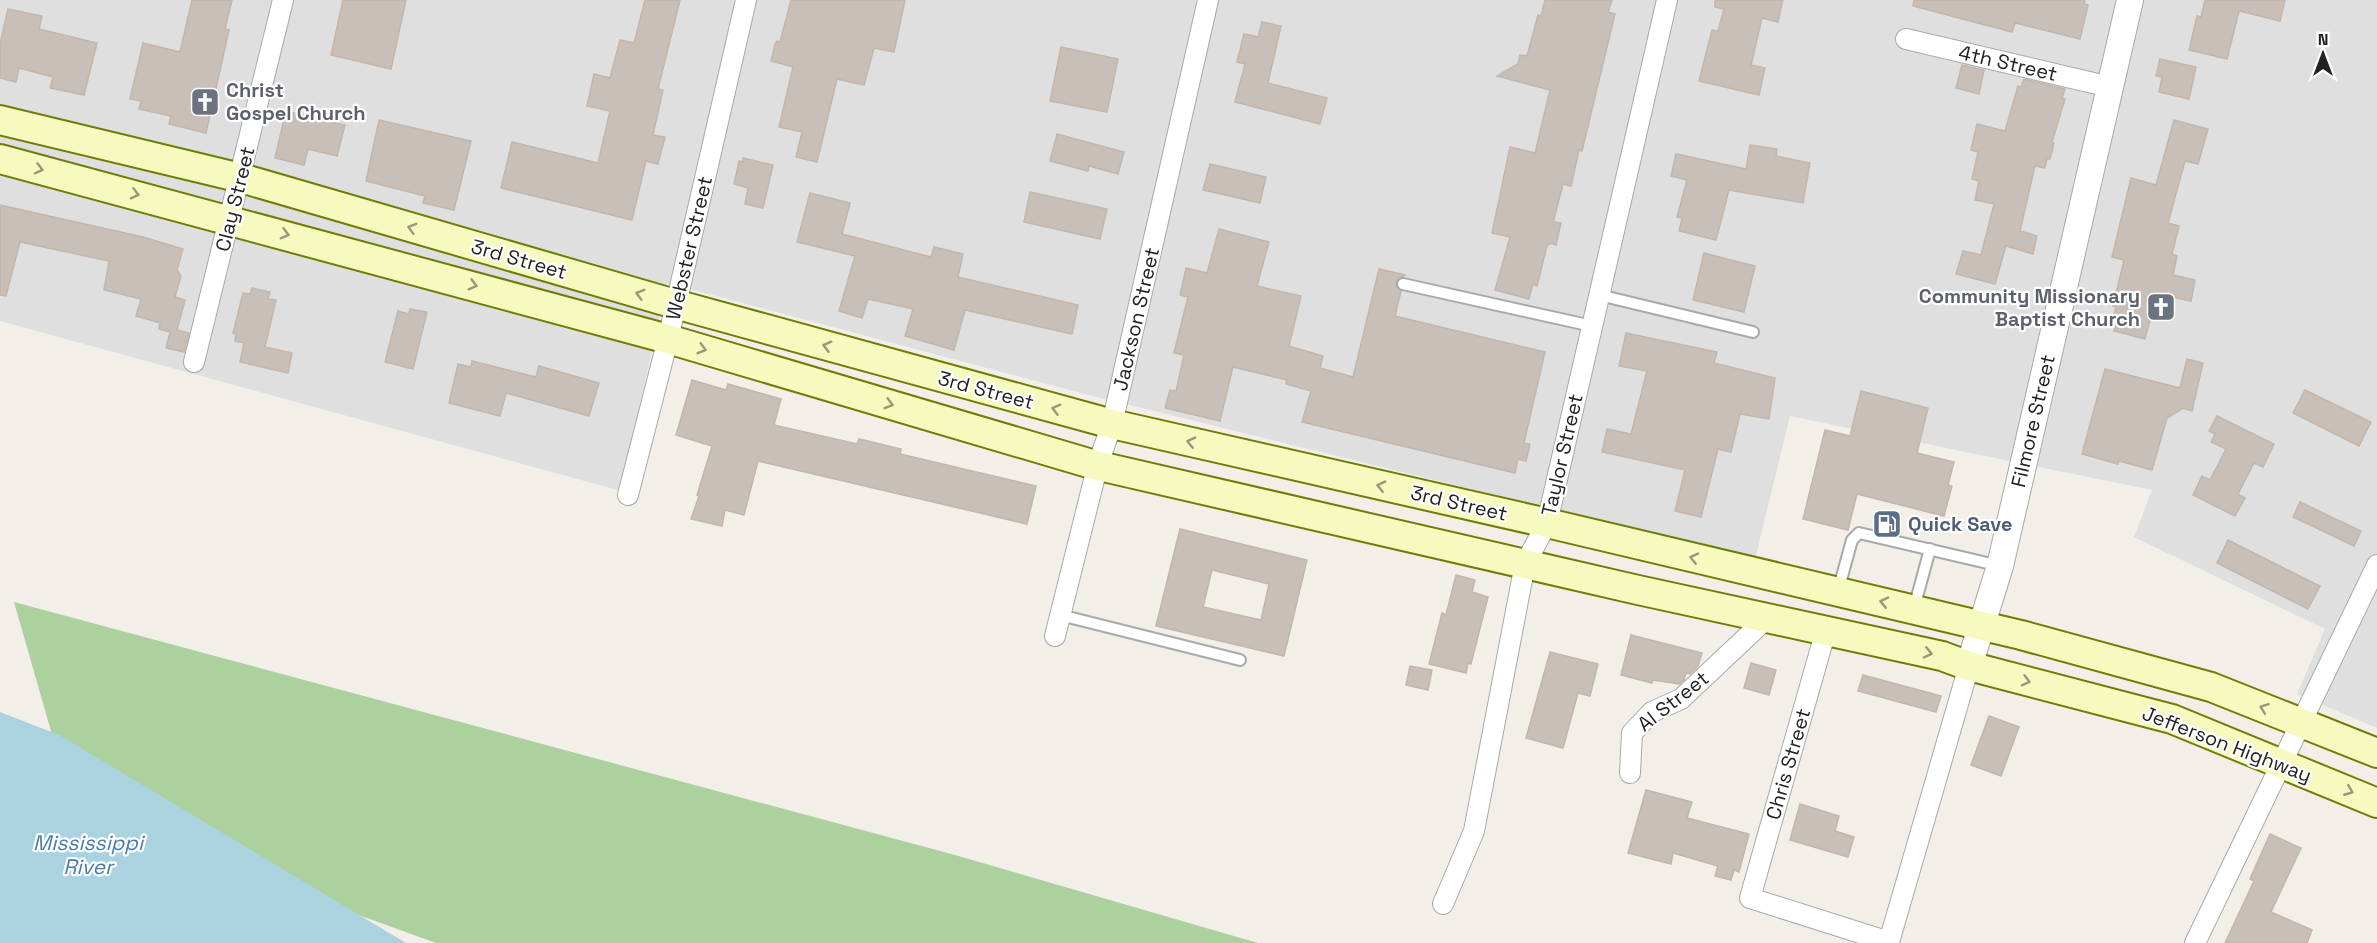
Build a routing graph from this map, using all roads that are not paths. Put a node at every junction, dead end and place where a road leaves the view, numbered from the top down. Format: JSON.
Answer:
{"nodes":[{"id":1,"x":283,"y":0,"type":"edge"},
{"id":2,"x":746,"y":0,"type":"edge"},
{"id":3,"x":1208,"y":0,"type":"edge"},
{"id":4,"x":1667,"y":0,"type":"edge"},
{"id":5,"x":2130,"y":0,"type":"edge"},
{"id":6,"x":1906,"y":39,"type":"dead end"},
{"id":7,"x":2110,"y":87,"type":"junction"},
{"id":8,"x":0,"y":120,"type":"edge"},
{"id":9,"x":0,"y":159,"type":"edge"},
{"id":10,"x":241,"y":178,"type":"junction"},
{"id":11,"x":229,"y":219,"type":"junction"},
{"id":12,"x":1403,"y":284,"type":"dead end"},
{"id":13,"x":1599,"y":295,"type":"junction"},
{"id":14,"x":675,"y":304,"type":"junction"},
{"id":15,"x":1592,"y":326,"type":"junction"},
{"id":16,"x":1753,"y":332,"type":"dead end"},
{"id":17,"x":668,"y":339,"type":"junction"},
{"id":18,"x":194,"y":362,"type":"dead end"},
{"id":19,"x":1112,"y":424,"type":"junction"},
{"id":20,"x":1098,"y":464,"type":"junction"},
{"id":21,"x":628,"y":495,"type":"dead end"},
{"id":22,"x":1547,"y":523,"type":"junction"},
{"id":23,"x":1930,"y":549,"type":"junction"},
{"id":24,"x":1525,"y":564,"type":"junction"},
{"id":25,"x":2000,"y":566,"type":"junction"},
{"id":26,"x":2377,"y":566,"type":"edge"},
{"id":27,"x":1838,"y":591,"type":"junction"},
{"id":28,"x":1914,"y":609,"type":"junction"},
{"id":29,"x":1060,"y":615,"type":"junction"},
{"id":30,"x":1768,"y":617,"type":"junction"},
{"id":31,"x":1982,"y":624,"type":"junction"},
{"id":32,"x":1826,"y":630,"type":"junction"},
{"id":33,"x":1055,"y":636,"type":"dead end"},
{"id":34,"x":1240,"y":660,"type":"dead end"},
{"id":35,"x":1970,"y":666,"type":"junction"},
{"id":36,"x":2302,"y":723,"type":"junction"},
{"id":37,"x":2377,"y":753,"type":"edge"},
{"id":38,"x":2282,"y":764,"type":"junction"},
{"id":39,"x":1630,"y":773,"type":"dead end"},
{"id":40,"x":2377,"y":803,"type":"edge"},
{"id":41,"x":1443,"y":904,"type":"dead end"},
{"id":42,"x":1889,"y":942,"type":"edge"},
{"id":43,"x":2195,"y":943,"type":"edge"}],
"edges":[{"from":1,"to":10,"type":"street","name":"Clay Street"},
{"from":2,"to":14,"type":"street","name":"Webster Street"},
{"from":3,"to":19,"type":"street","name":"Jackson Street"},
{"from":4,"to":13,"type":"street","name":"Taylor Street"},
{"from":5,"to":7,"type":"street","name":"Filmore Street"},
{"from":6,"to":7,"type":"street","name":"4th Street"},
{"from":7,"to":25,"type":"street","name":"Filmore Street"},
{"from":8,"to":10,"type":"main road","name":"3rd Street"},
{"from":9,"to":11,"type":"main road","name":"3rd Street","one_way":true},
{"from":10,"to":11,"type":"street","name":"Clay Street"},
{"from":14,"to":10,"type":"main road","name":"3rd Street","one_way":true},
{"from":11,"to":17,"type":"main road","name":"3rd Street","one_way":true},
{"from":11,"to":18,"type":"street","name":"Clay Street"},
{"from":12,"to":15,"type":"lane"},
{"from":13,"to":15,"type":"street","name":"Taylor Street"},
{"from":13,"to":16,"type":"lane"},
{"from":14,"to":17,"type":"street","name":"Webster Street"},
{"from":19,"to":14,"type":"main road","name":"3rd Street","one_way":true},
{"from":15,"to":22,"type":"street","name":"Taylor Street"},
{"from":17,"to":20,"type":"main road","name":"3rd Street","one_way":true},
{"from":17,"to":21,"type":"street","name":"Webster Street"},
{"from":19,"to":20,"type":"street","name":"Jackson Street"},
{"from":22,"to":19,"type":"main road","name":"3rd Street","one_way":true},
{"from":20,"to":24,"type":"main road","name":"3rd Street"},
{"from":20,"to":29,"type":"street","name":"Jackson Street"},
{"from":22,"to":24,"type":"street","name":"Taylor Street"},
{"from":27,"to":22,"type":"main road","name":"3rd Street","one_way":true},
{"from":23,"to":25,"type":"lane"},
{"from":23,"to":27,"type":"lane"},
{"from":23,"to":28,"type":"lane"},
{"from":24,"to":30,"type":"main road","name":"3rd Street"},
{"from":24,"to":41,"type":"street","name":"Taylor Street"},
{"from":25,"to":31,"type":"street","name":"Filmore Street"},
{"from":26,"to":36,"type":"street"},
{"from":28,"to":27,"type":"main road","name":"3rd Street","one_way":true},
{"from":28,"to":31,"type":"main road","name":"3rd Street"},
{"from":29,"to":33,"type":"street","name":"Jackson Street"},
{"from":29,"to":34,"type":"lane"},
{"from":30,"to":32,"type":"main road","name":"3rd Street"},
{"from":30,"to":39,"type":"street","name":"Al Street"},
{"from":31,"to":35,"type":"street","name":"Filmore Street"},
{"from":36,"to":31,"type":"main road","one_way":true},
{"from":32,"to":35,"type":"main road","name":"3rd Street","one_way":true},
{"from":32,"to":42,"type":"street","name":"Chris Street"},
{"from":35,"to":38,"type":"main road","name":"Jefferson Highway","one_way":true},
{"from":35,"to":42,"type":"street","name":"Filmore Street"},
{"from":36,"to":37,"type":"main road"},
{"from":36,"to":38,"type":"street"},
{"from":38,"to":40,"type":"main road","name":"Jefferson Highway","one_way":true},
{"from":38,"to":43,"type":"street"}]}
